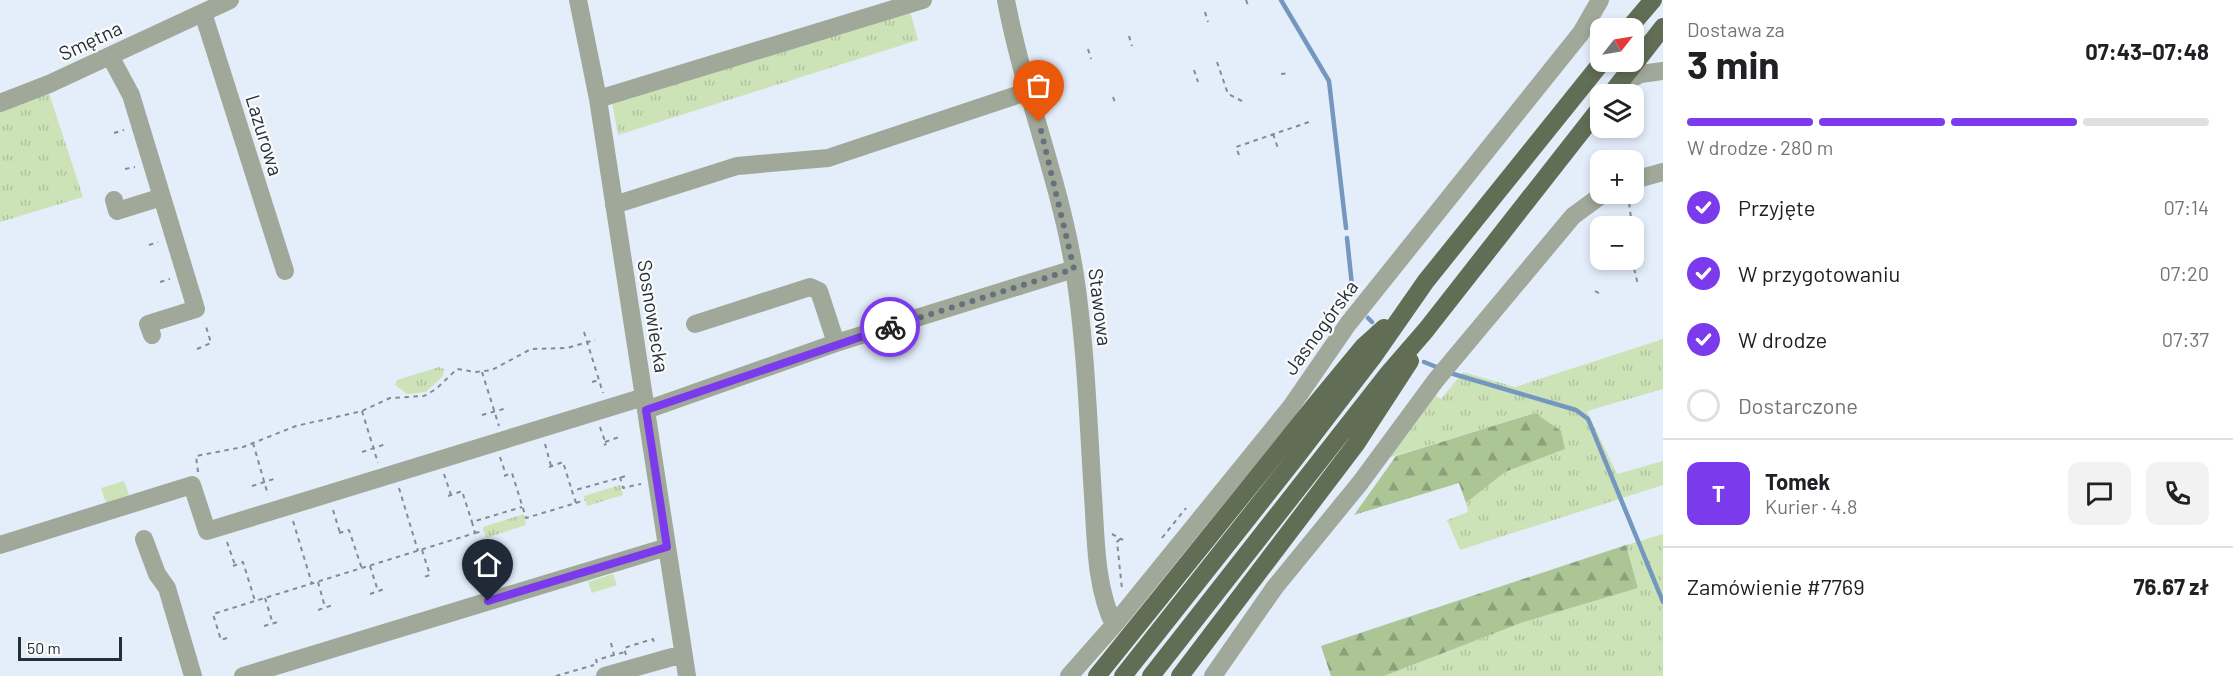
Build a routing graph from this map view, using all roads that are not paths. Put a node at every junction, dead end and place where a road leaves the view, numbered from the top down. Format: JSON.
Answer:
{"nodes":[{"id":1,"x":230,"y":0,"type":"edge"},
{"id":2,"x":578,"y":0,"type":"edge"},
{"id":3,"x":923,"y":0,"type":"edge"},
{"id":4,"x":1006,"y":0,"type":"edge"},
{"id":5,"x":1600,"y":0,"type":"edge"},
{"id":6,"x":1653,"y":0,"type":"edge"},
{"id":7,"x":203,"y":12,"type":"junction"},
{"id":8,"x":1638,"y":18,"type":"edge"},
{"id":9,"x":1663,"y":27,"type":"edge"},
{"id":10,"x":110,"y":56,"type":"junction"},
{"id":11,"x":1594,"y":72,"type":"edge"},
{"id":12,"x":1663,"y":72,"type":"edge"},
{"id":13,"x":1620,"y":84,"type":"edge"},
{"id":14,"x":1625,"y":84,"type":"edge"},
{"id":15,"x":1029,"y":91,"type":"junction"},
{"id":16,"x":598,"y":99,"type":"junction"},
{"id":17,"x":0,"y":103,"type":"edge"},
{"id":18,"x":1590,"y":121,"type":"edge"},
{"id":19,"x":1663,"y":172,"type":"edge"},
{"id":20,"x":1644,"y":177,"type":"edge"},
{"id":21,"x":162,"y":197,"type":"junction"},
{"id":22,"x":114,"y":200,"type":"dead end"},
{"id":23,"x":1590,"y":201,"type":"edge"},
{"id":24,"x":614,"y":205,"type":"junction"},
{"id":25,"x":1074,"y":269,"type":"junction"},
{"id":26,"x":285,"y":271,"type":"dead end"},
{"id":27,"x":1403,"y":311,"type":"junction"},
{"id":28,"x":148,"y":324,"type":"dead end"},
{"id":29,"x":695,"y":324,"type":"dead end"},
{"id":30,"x":1426,"y":330,"type":"junction"},
{"id":31,"x":836,"y":344,"type":"junction"},
{"id":32,"x":645,"y":404,"type":"junction"},
{"id":33,"x":144,"y":539,"type":"dead end"},
{"id":34,"x":0,"y":545,"type":"edge"},
{"id":35,"x":667,"y":547,"type":"junction"},
{"id":36,"x":1114,"y":625,"type":"junction"},
{"id":37,"x":684,"y":654,"type":"junction"},
{"id":38,"x":1128,"y":669,"type":"edge"},
{"id":39,"x":601,"y":670,"type":"edge"},
{"id":40,"x":193,"y":676,"type":"edge"},
{"id":41,"x":243,"y":676,"type":"edge"},
{"id":42,"x":687,"y":676,"type":"edge"},
{"id":43,"x":1070,"y":676,"type":"edge"},
{"id":44,"x":1097,"y":676,"type":"edge"},
{"id":45,"x":1151,"y":676,"type":"edge"},
{"id":46,"x":1180,"y":676,"type":"edge"},
{"id":47,"x":1213,"y":676,"type":"edge"}],
"edges":[{"from":1,"to":7,"type":"street","name":"Smętna"},
{"from":2,"to":16,"type":"street","name":"Sosnowiecka"},
{"from":3,"to":16,"type":"street"},
{"from":4,"to":15,"type":"street","name":"Stawowa"},
{"from":5,"to":36,"type":"street","name":"Jasnogórska"},
{"from":6,"to":8,"type":"main road"},
{"from":7,"to":10,"type":"street","name":"Smętna"},
{"from":7,"to":26,"type":"street","name":"Lazurowa"},
{"from":9,"to":13,"type":"main road"},
{"from":10,"to":17,"type":"street","name":"Smętna"},
{"from":10,"to":21,"type":"street"},
{"from":11,"to":27,"type":"main road"},
{"from":12,"to":14,"type":"street"},
{"from":15,"to":24,"type":"street"},
{"from":15,"to":25,"type":"street","name":"Stawowa"},
{"from":16,"to":24,"type":"street","name":"Sosnowiecka"},
{"from":18,"to":30,"type":"main road"},
{"from":19,"to":20,"type":"street"},
{"from":21,"to":22,"type":"street"},
{"from":21,"to":28,"type":"street"},
{"from":23,"to":47,"type":"street"},
{"from":24,"to":32,"type":"street","name":"Sosnowiecka"},
{"from":25,"to":31,"type":"street"},
{"from":25,"to":36,"type":"street","name":"Stawowa"},
{"from":27,"to":38,"type":"main road"},
{"from":27,"to":44,"type":"main road"},
{"from":29,"to":31,"type":"street"},
{"from":30,"to":45,"type":"main road"},
{"from":30,"to":46,"type":"main road"},
{"from":31,"to":32,"type":"street"},
{"from":32,"to":34,"type":"street"},
{"from":32,"to":35,"type":"street","name":"Sosnowiecka"},
{"from":33,"to":40,"type":"street"},
{"from":35,"to":37,"type":"street","name":"Sosnowiecka"},
{"from":35,"to":41,"type":"street"},
{"from":36,"to":43,"type":"street","name":"Jasnogórska"},
{"from":37,"to":39,"type":"street"},
{"from":37,"to":42,"type":"street","name":"Sosnowiecka"}]}
